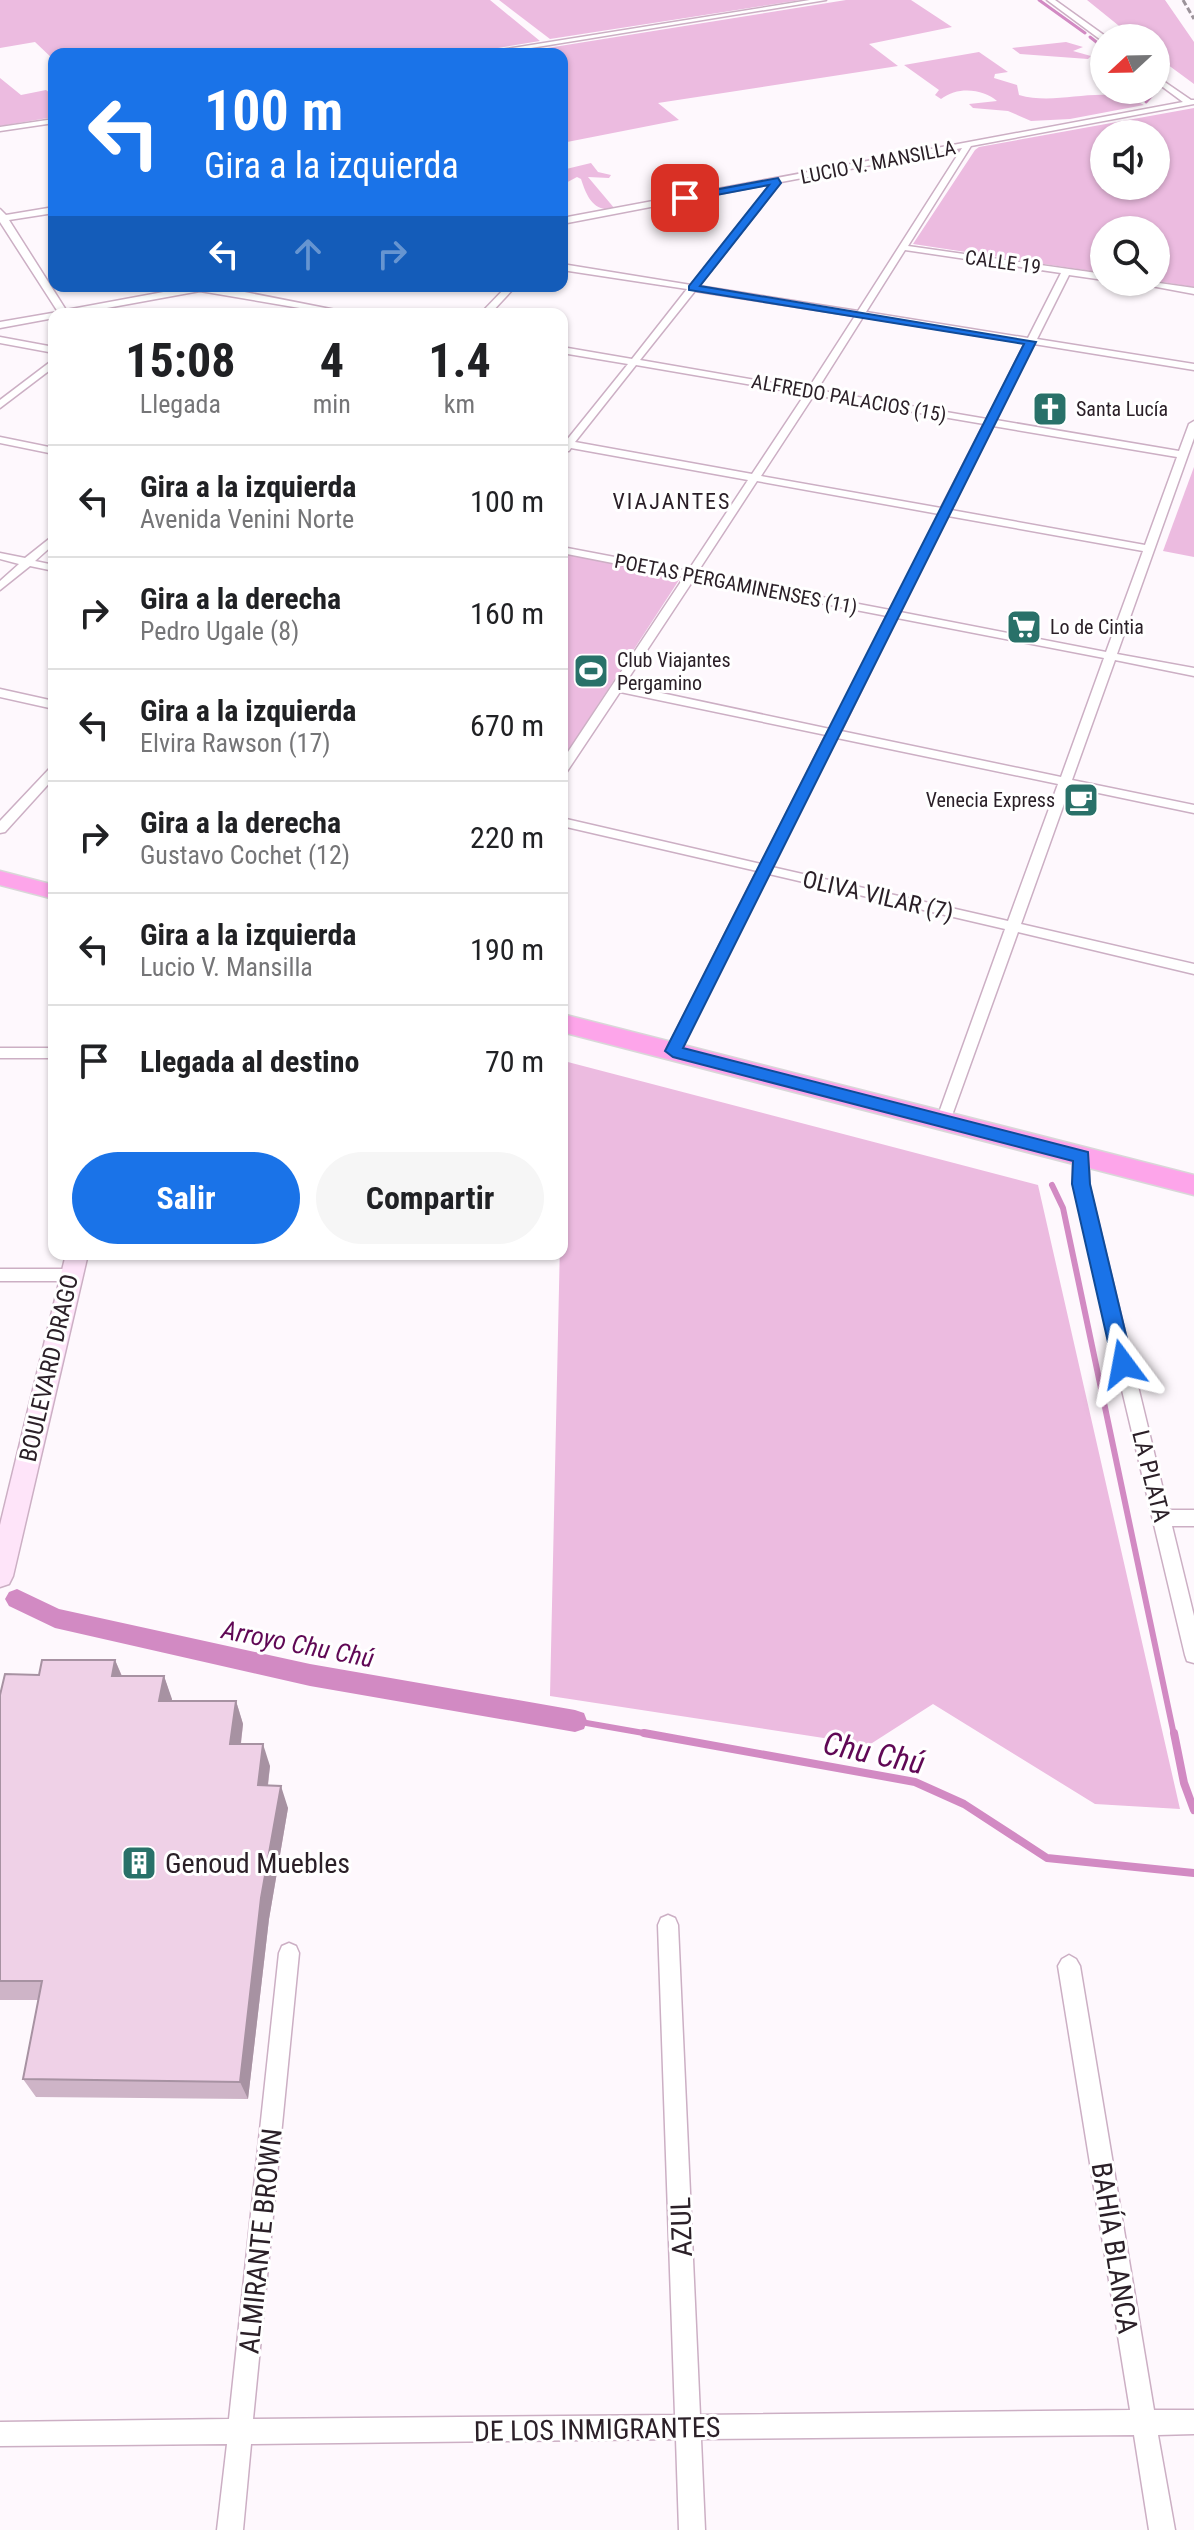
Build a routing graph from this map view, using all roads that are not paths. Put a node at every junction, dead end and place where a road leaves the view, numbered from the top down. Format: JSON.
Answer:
{"nodes":[{"id":1,"x":823,"y":0,"type":"edge"},
{"id":2,"x":1050,"y":0,"type":"edge"},
{"id":3,"x":1090,"y":28,"type":"edge"},
{"id":4,"x":518,"y":48,"type":"edge"},
{"id":5,"x":1170,"y":88,"type":"edge"},
{"id":6,"x":1191,"y":102,"type":"edge"},
{"id":7,"x":48,"y":122,"type":"edge"},
{"id":8,"x":0,"y":129,"type":"edge"},
{"id":9,"x":968,"y":145,"type":"junction"},
{"id":10,"x":778,"y":181,"type":"junction"},
{"id":11,"x":48,"y":211,"type":"edge"},
{"id":12,"x":1,"y":217,"type":"edge"},
{"id":13,"x":568,"y":220,"type":"edge"},
{"id":14,"x":901,"y":247,"type":"junction"},
{"id":15,"x":568,"y":268,"type":"edge"},
{"id":16,"x":1066,"y":272,"type":"junction"},
{"id":17,"x":1090,"y":275,"type":"edge"},
{"id":18,"x":1170,"y":287,"type":"edge"},
{"id":19,"x":693,"y":288,"type":"junction"},
{"id":20,"x":1194,"y":291,"type":"edge"},
{"id":21,"x":173,"y":292,"type":"edge"},
{"id":22,"x":222,"y":292,"type":"edge"},
{"id":23,"x":506,"y":292,"type":"edge"},
{"id":24,"x":55,"y":308,"type":"edge"},
{"id":25,"x":90,"y":308,"type":"edge"},
{"id":26,"x":295,"y":308,"type":"edge"},
{"id":27,"x":491,"y":308,"type":"edge"},
{"id":28,"x":859,"y":314,"type":"junction"},
{"id":29,"x":48,"y":316,"type":"edge"},
{"id":30,"x":0,"y":325,"type":"edge"},
{"id":31,"x":0,"y":340,"type":"edge"},
{"id":32,"x":1030,"y":342,"type":"junction"},
{"id":33,"x":48,"y":349,"type":"edge"},
{"id":34,"x":568,"y":351,"type":"edge"},
{"id":35,"x":634,"y":362,"type":"junction"},
{"id":36,"x":48,"y":367,"type":"edge"},
{"id":37,"x":1194,"y":367,"type":"edge"},
{"id":38,"x":811,"y":392,"type":"junction"},
{"id":39,"x":0,"y":405,"type":"edge"},
{"id":40,"x":991,"y":422,"type":"junction"},
{"id":41,"x":1194,"y":424,"type":"edge"},
{"id":42,"x":0,"y":440,"type":"edge"},
{"id":43,"x":568,"y":442,"type":"edge"},
{"id":44,"x":568,"y":448,"type":"edge"},
{"id":45,"x":48,"y":450,"type":"edge"},
{"id":46,"x":1183,"y":455,"type":"junction"},
{"id":47,"x":754,"y":478,"type":"junction"},
{"id":48,"x":945,"y":513,"type":"junction"},
{"id":49,"x":48,"y":543,"type":"edge"},
{"id":50,"x":1149,"y":549,"type":"junction"},
{"id":51,"x":568,"y":551,"type":"edge"},
{"id":52,"x":0,"y":556,"type":"edge"},
{"id":53,"x":27,"y":562,"type":"junction"},
{"id":54,"x":48,"y":567,"type":"edge"},
{"id":55,"x":690,"y":575,"type":"junction"},
{"id":56,"x":0,"y":587,"type":"edge"},
{"id":57,"x":895,"y":615,"type":"junction"},
{"id":58,"x":1110,"y":655,"type":"junction"},
{"id":59,"x":1194,"y":672,"type":"edge"},
{"id":60,"x":615,"y":687,"type":"junction"},
{"id":61,"x":0,"y":693,"type":"edge"},
{"id":62,"x":48,"y":704,"type":"edge"},
{"id":63,"x":835,"y":733,"type":"junction"},
{"id":64,"x":568,"y":761,"type":"edge"},
{"id":65,"x":48,"y":777,"type":"edge"},
{"id":66,"x":1065,"y":782,"type":"junction"},
{"id":67,"x":1194,"y":809,"type":"edge"},
{"id":68,"x":568,"y":823,"type":"edge"},
{"id":69,"x":0,"y":829,"type":"edge"},
{"id":70,"x":764,"y":869,"type":"junction"},
{"id":71,"x":0,"y":878,"type":"edge"},
{"id":72,"x":48,"y":890,"type":"edge"},
{"id":73,"x":1013,"y":927,"type":"junction"},
{"id":74,"x":1194,"y":969,"type":"edge"},
{"id":75,"x":568,"y":1025,"type":"edge"},
{"id":76,"x":673,"y":1051,"type":"junction"},
{"id":77,"x":0,"y":1053,"type":"edge"},
{"id":78,"x":48,"y":1053,"type":"edge"},
{"id":79,"x":943,"y":1121,"type":"junction"},
{"id":80,"x":1081,"y":1157,"type":"junction"},
{"id":81,"x":1194,"y":1185,"type":"edge"},
{"id":82,"x":74,"y":1264,"type":"edge"},
{"id":83,"x":0,"y":1275,"type":"edge"},
{"id":84,"x":1161,"y":1518,"type":"junction"},
{"id":85,"x":1194,"y":1518,"type":"edge"},
{"id":86,"x":0,"y":1575,"type":"edge"},
{"id":87,"x":1194,"y":1655,"type":"edge"},
{"id":88,"x":668,"y":1925,"type":"dead end"},
{"id":89,"x":289,"y":1953,"type":"dead end"},
{"id":90,"x":1069,"y":1966,"type":"dead end"},
{"id":91,"x":1194,"y":2422,"type":"edge"},
{"id":92,"x":1143,"y":2423,"type":"junction"},
{"id":93,"x":689,"y":2427,"type":"junction"},
{"id":94,"x":240,"y":2432,"type":"junction"},
{"id":95,"x":0,"y":2434,"type":"edge"},
{"id":96,"x":230,"y":2530,"type":"edge"},
{"id":97,"x":692,"y":2530,"type":"edge"},
{"id":98,"x":1162,"y":2530,"type":"edge"}],
"edges":[{"from":1,"to":4,"type":"street"},
{"from":2,"to":3,"type":"street"},
{"from":5,"to":6,"type":"street"},
{"from":6,"to":9,"type":"street","name":"LUCIO V. MANSILLA"},
{"from":7,"to":8,"type":"street"},
{"from":9,"to":10,"type":"street","name":"LUCIO V. MANSILLA"},
{"from":9,"to":14,"type":"street"},
{"from":10,"to":13,"type":"street","name":"LUCIO V. MANSILLA"},
{"from":10,"to":19,"type":"street"},
{"from":11,"to":12,"type":"street"},
{"from":12,"to":24,"type":"street"},
{"from":14,"to":16,"type":"street","name":"CALLE 19"},
{"from":14,"to":28,"type":"street"},
{"from":15,"to":19,"type":"street"},
{"from":16,"to":17,"type":"street","name":"CALLE 19"},
{"from":16,"to":32,"type":"street"},
{"from":18,"to":20,"type":"street"},
{"from":19,"to":28,"type":"street"},
{"from":19,"to":35,"type":"street"},
{"from":21,"to":25,"type":"street"},
{"from":22,"to":26,"type":"street"},
{"from":23,"to":27,"type":"street"},
{"from":28,"to":32,"type":"street"},
{"from":28,"to":38,"type":"street"},
{"from":29,"to":30,"type":"street"},
{"from":31,"to":33,"type":"street"},
{"from":32,"to":37,"type":"street"},
{"from":32,"to":40,"type":"street"},
{"from":34,"to":35,"type":"street","name":"ALFREDO PALACIOS (15)"},
{"from":35,"to":38,"type":"street","name":"ALFREDO PALACIOS (15)"},
{"from":35,"to":43,"type":"street"},
{"from":36,"to":39,"type":"street"},
{"from":38,"to":40,"type":"street","name":"ALFREDO PALACIOS (15)"},
{"from":38,"to":47,"type":"street"},
{"from":40,"to":46,"type":"street","name":"ALFREDO PALACIOS (15)"},
{"from":40,"to":48,"type":"street"},
{"from":41,"to":46,"type":"street"},
{"from":42,"to":45,"type":"street"},
{"from":44,"to":47,"type":"street"},
{"from":46,"to":50,"type":"street"},
{"from":47,"to":48,"type":"street"},
{"from":47,"to":55,"type":"street"},
{"from":48,"to":50,"type":"street"},
{"from":48,"to":57,"type":"street"},
{"from":49,"to":53,"type":"street"},
{"from":50,"to":58,"type":"street"},
{"from":51,"to":55,"type":"street","name":"POETAS PERGAMINENSES (11)"},
{"from":52,"to":53,"type":"street"},
{"from":53,"to":54,"type":"street"},
{"from":53,"to":56,"type":"street"},
{"from":55,"to":57,"type":"street","name":"POETAS PERGAMINENSES (11)"},
{"from":55,"to":60,"type":"street"},
{"from":57,"to":58,"type":"street","name":"POETAS PERGAMINENSES (11)"},
{"from":57,"to":63,"type":"street"},
{"from":58,"to":59,"type":"street","name":"POETAS PERGAMINENSES (11)"},
{"from":58,"to":66,"type":"street"},
{"from":60,"to":63,"type":"street"},
{"from":60,"to":64,"type":"street"},
{"from":61,"to":62,"type":"street"},
{"from":63,"to":66,"type":"street"},
{"from":63,"to":70,"type":"street"},
{"from":65,"to":69,"type":"street"},
{"from":66,"to":67,"type":"street"},
{"from":66,"to":73,"type":"street"},
{"from":68,"to":70,"type":"street","name":"OLIVA VILAR (7)"},
{"from":70,"to":73,"type":"street","name":"OLIVA VILAR (7)"},
{"from":70,"to":76,"type":"street"},
{"from":71,"to":72,"type":"highway"},
{"from":73,"to":74,"type":"street","name":"OLIVA VILAR (7)"},
{"from":73,"to":79,"type":"street"},
{"from":75,"to":76,"type":"highway"},
{"from":76,"to":79,"type":"highway"},
{"from":77,"to":78,"type":"street"},
{"from":79,"to":80,"type":"highway"},
{"from":80,"to":81,"type":"highway"},
{"from":80,"to":84,"type":"street","name":"LA PLATA"},
{"from":82,"to":83,"type":"street"},
{"from":82,"to":86,"type":"main road","name":"BOULEVARD DRAGO"},
{"from":84,"to":85,"type":"street"},
{"from":84,"to":87,"type":"street","name":"LA PLATA"},
{"from":88,"to":93,"type":"street","name":"AZUL"},
{"from":89,"to":94,"type":"street","name":"ALMIRANTE BROWN"},
{"from":90,"to":92,"type":"street","name":"BAHÍA BLANCA"},
{"from":91,"to":92,"type":"street","name":"DE LOS INMIGRANTES"},
{"from":92,"to":93,"type":"street","name":"DE LOS INMIGRANTES"},
{"from":92,"to":98,"type":"street","name":"BAHÍA BLANCA"},
{"from":93,"to":94,"type":"street","name":"DE LOS INMIGRANTES"},
{"from":93,"to":97,"type":"street","name":"AZUL"},
{"from":94,"to":95,"type":"street","name":"DE LOS INMIGRANTES"},
{"from":94,"to":96,"type":"street","name":"ALMIRANTE BROWN"}]}
